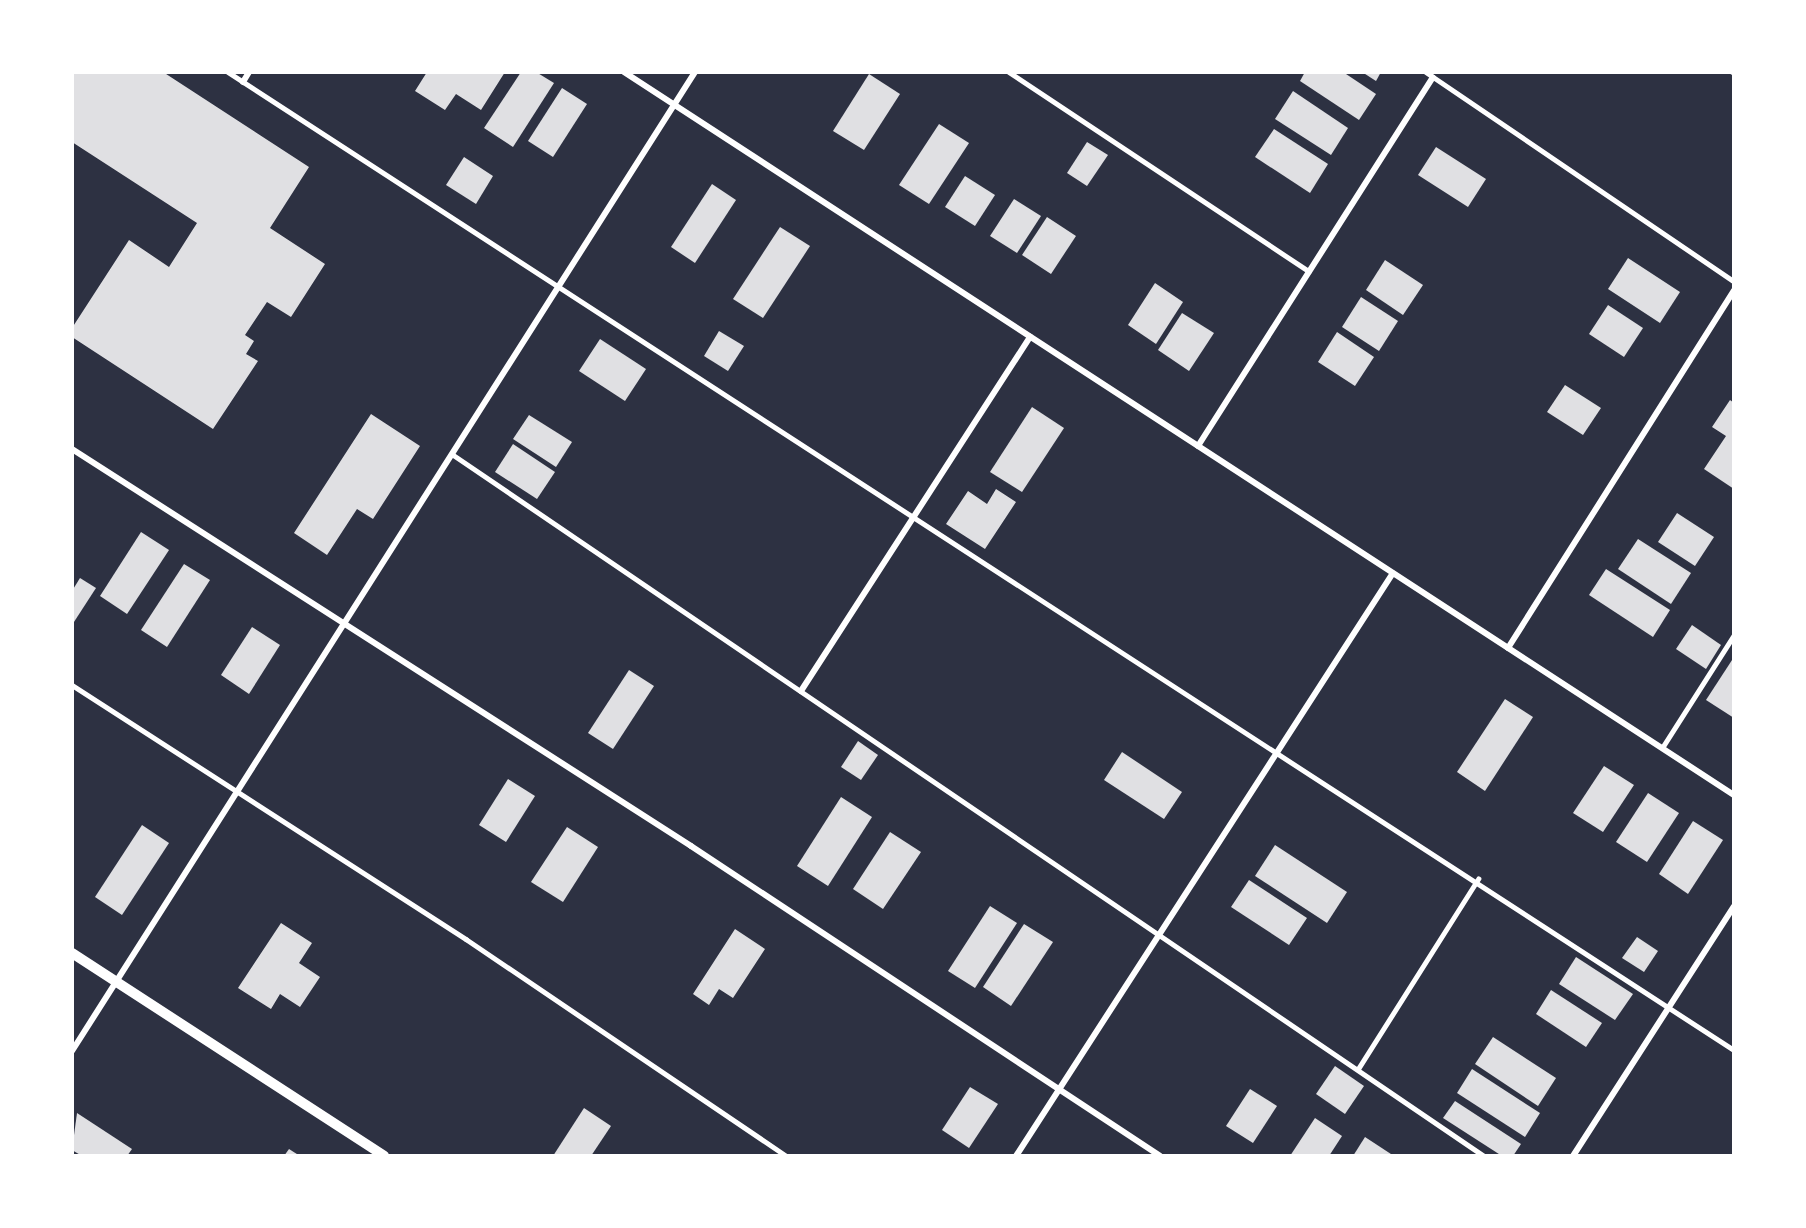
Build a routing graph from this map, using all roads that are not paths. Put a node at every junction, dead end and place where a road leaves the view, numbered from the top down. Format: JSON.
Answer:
{"nodes":[{"id":1,"x":228,"y":72,"type":"edge"},
{"id":2,"x":249,"y":72,"type":"edge"},
{"id":3,"x":624,"y":72,"type":"edge"},
{"id":4,"x":695,"y":72,"type":"edge"},
{"id":5,"x":1009,"y":72,"type":"edge"},
{"id":6,"x":1426,"y":72,"type":"edge"},
{"id":7,"x":1434,"y":77,"type":"junction"},
{"id":8,"x":243,"y":82,"type":"junction"},
{"id":9,"x":675,"y":105,"type":"junction"},
{"id":10,"x":1309,"y":272,"type":"junction"},
{"id":11,"x":1734,"y":281,"type":"edge"},
{"id":12,"x":559,"y":283,"type":"junction"},
{"id":13,"x":1734,"y":290,"type":"edge"},
{"id":14,"x":1030,"y":337,"type":"junction"},
{"id":15,"x":1197,"y":446,"type":"junction"},
{"id":16,"x":72,"y":449,"type":"edge"},
{"id":17,"x":452,"y":454,"type":"junction"},
{"id":18,"x":914,"y":516,"type":"junction"},
{"id":19,"x":1393,"y":573,"type":"junction"},
{"id":20,"x":342,"y":626,"type":"junction"},
{"id":21,"x":1734,"y":635,"type":"edge"},
{"id":22,"x":1508,"y":648,"type":"junction"},
{"id":23,"x":72,"y":685,"type":"edge"},
{"id":24,"x":801,"y":691,"type":"junction"},
{"id":25,"x":1662,"y":748,"type":"junction"},
{"id":26,"x":1278,"y":750,"type":"junction"},
{"id":27,"x":235,"y":791,"type":"junction"},
{"id":28,"x":1734,"y":795,"type":"edge"},
{"id":29,"x":1478,"y":879,"type":"junction"},
{"id":30,"x":1734,"y":906,"type":"edge"},
{"id":31,"x":1158,"y":937,"type":"junction"},
{"id":32,"x":72,"y":953,"type":"edge"},
{"id":33,"x":116,"y":982,"type":"junction"},
{"id":34,"x":1668,"y":1008,"type":"junction"},
{"id":35,"x":1734,"y":1050,"type":"edge"},
{"id":36,"x":72,"y":1051,"type":"edge"},
{"id":37,"x":1358,"y":1069,"type":"junction"},
{"id":38,"x":1058,"y":1091,"type":"junction"},
{"id":39,"x":384,"y":1156,"type":"edge"},
{"id":40,"x":786,"y":1156,"type":"edge"},
{"id":41,"x":1016,"y":1156,"type":"edge"},
{"id":42,"x":1160,"y":1156,"type":"edge"},
{"id":43,"x":1484,"y":1156,"type":"edge"},
{"id":44,"x":1573,"y":1156,"type":"edge"}],
"edges":[{"from":1,"to":8,"type":"lane"},
{"from":2,"to":8,"type":"street"},
{"from":3,"to":9,"type":"street"},
{"from":4,"to":9,"type":"street"},
{"from":5,"to":10,"type":"lane"},
{"from":6,"to":7,"type":"lane"},
{"from":7,"to":10,"type":"street"},
{"from":7,"to":11,"type":"lane"},
{"from":8,"to":12,"type":"lane"},
{"from":9,"to":12,"type":"street"},
{"from":9,"to":14,"type":"street"},
{"from":10,"to":15,"type":"street"},
{"from":12,"to":17,"type":"street"},
{"from":12,"to":18,"type":"lane"},
{"from":13,"to":22,"type":"street"},
{"from":14,"to":15,"type":"street"},
{"from":14,"to":18,"type":"street"},
{"from":15,"to":19,"type":"street"},
{"from":16,"to":20,"type":"street"},
{"from":17,"to":20,"type":"street"},
{"from":17,"to":24,"type":"lane"},
{"from":18,"to":24,"type":"street"},
{"from":18,"to":26,"type":"lane"},
{"from":19,"to":22,"type":"street"},
{"from":19,"to":26,"type":"street"},
{"from":20,"to":27,"type":"street"},
{"from":20,"to":38,"type":"street"},
{"from":21,"to":25,"type":"lane"},
{"from":22,"to":25,"type":"street"},
{"from":23,"to":27,"type":"lane"},
{"from":24,"to":31,"type":"lane"},
{"from":25,"to":28,"type":"street"},
{"from":26,"to":29,"type":"lane"},
{"from":26,"to":31,"type":"street"},
{"from":27,"to":33,"type":"street"},
{"from":27,"to":40,"type":"lane"},
{"from":29,"to":34,"type":"lane"},
{"from":29,"to":37,"type":"lane"},
{"from":30,"to":34,"type":"street"},
{"from":31,"to":37,"type":"lane"},
{"from":31,"to":38,"type":"street"},
{"from":32,"to":33,"type":"street"},
{"from":33,"to":36,"type":"street"},
{"from":33,"to":39,"type":"street"},
{"from":34,"to":35,"type":"lane"},
{"from":34,"to":44,"type":"street"},
{"from":37,"to":43,"type":"lane"},
{"from":38,"to":41,"type":"street"},
{"from":38,"to":42,"type":"street"}]}
